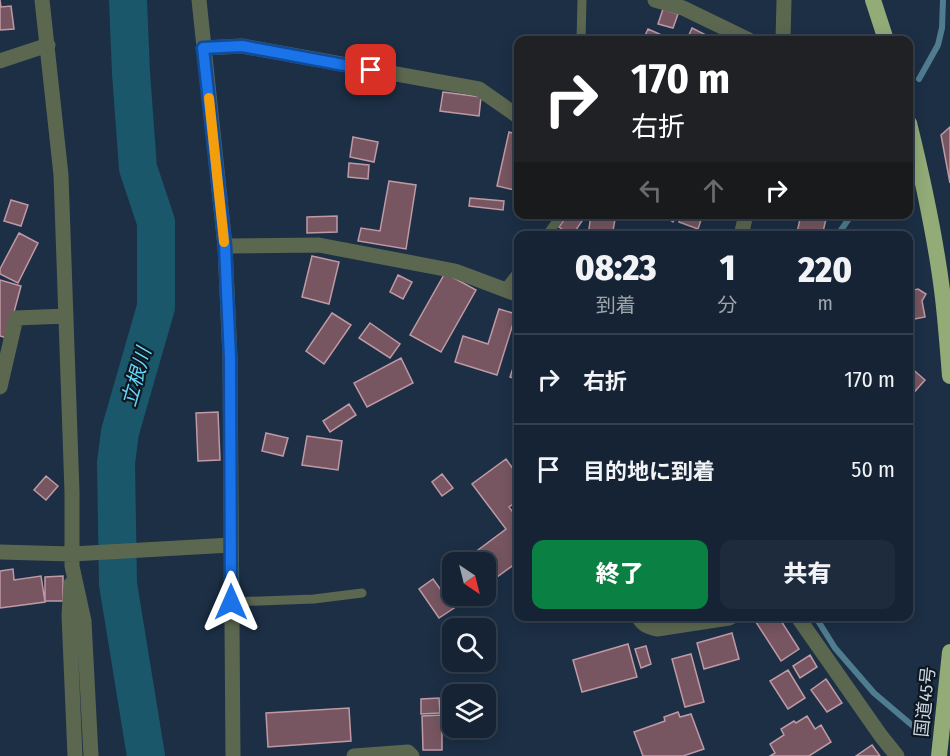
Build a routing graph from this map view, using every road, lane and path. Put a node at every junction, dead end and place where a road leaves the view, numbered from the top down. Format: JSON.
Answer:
{"nodes":[{"id":1,"x":42,"y":0,"type":"edge"},
{"id":2,"x":199,"y":0,"type":"edge"},
{"id":3,"x":582,"y":0,"type":"edge"},
{"id":4,"x":655,"y":0,"type":"edge"},
{"id":5,"x":784,"y":0,"type":"edge"},
{"id":6,"x":873,"y":0,"type":"edge"},
{"id":7,"x":581,"y":36,"type":"edge"},
{"id":8,"x":741,"y":36,"type":"edge"},
{"id":9,"x":783,"y":36,"type":"edge"},
{"id":10,"x":885,"y":36,"type":"edge"},
{"id":11,"x":48,"y":45,"type":"junction"},
{"id":12,"x":203,"y":48,"type":"junction"},
{"id":13,"x":0,"y":62,"type":"edge"},
{"id":14,"x":514,"y":114,"type":"edge"},
{"id":15,"x":913,"y":141,"type":"edge"},
{"id":16,"x":225,"y":246,"type":"junction"},
{"id":17,"x":943,"y":259,"type":"edge"},
{"id":18,"x":514,"y":277,"type":"edge"},
{"id":19,"x":504,"y":290,"type":"junction"},
{"id":20,"x":514,"y":293,"type":"edge"},
{"id":21,"x":66,"y":316,"type":"junction"},
{"id":22,"x":950,"y":376,"type":"edge"},
{"id":23,"x":0,"y":387,"type":"edge"},
{"id":24,"x":231,"y":545,"type":"junction"},
{"id":25,"x":0,"y":552,"type":"edge"},
{"id":26,"x":74,"y":558,"type":"junction"},
{"id":27,"x":362,"y":593,"type":"dead end"},
{"id":28,"x":231,"y":602,"type":"junction"},
{"id":29,"x":640,"y":621,"type":"edge"},
{"id":30,"x":709,"y":621,"type":"edge"},
{"id":31,"x":800,"y":621,"type":"edge"},
{"id":32,"x":950,"y":652,"type":"edge"},
{"id":33,"x":75,"y":756,"type":"edge"},
{"id":34,"x":90,"y":756,"type":"edge"},
{"id":35,"x":233,"y":756,"type":"edge"},
{"id":36,"x":354,"y":756,"type":"edge"},
{"id":37,"x":412,"y":756,"type":"edge"},
{"id":38,"x":897,"y":756,"type":"edge"},
{"id":39,"x":939,"y":756,"type":"edge"}],
"edges":[{"from":1,"to":11,"type":"street"},
{"from":2,"to":12,"type":"street"},
{"from":3,"to":7,"type":"lane"},
{"from":4,"to":8,"type":"street"},
{"from":5,"to":9,"type":"street"},
{"from":6,"to":10,"type":"highway"},
{"from":11,"to":13,"type":"street"},
{"from":11,"to":21,"type":"street"},
{"from":12,"to":14,"type":"street"},
{"from":12,"to":16,"type":"street"},
{"from":15,"to":17,"type":"highway"},
{"from":16,"to":19,"type":"street"},
{"from":16,"to":24,"type":"street"},
{"from":17,"to":22,"type":"highway"},
{"from":18,"to":19,"type":"lane"},
{"from":19,"to":20,"type":"street"},
{"from":21,"to":23,"type":"street"},
{"from":21,"to":26,"type":"street"},
{"from":24,"to":26,"type":"street"},
{"from":24,"to":28,"type":"street"},
{"from":25,"to":26,"type":"street"},
{"from":26,"to":33,"type":"street"},
{"from":26,"to":34,"type":"street"},
{"from":27,"to":28,"type":"lane"},
{"from":28,"to":35,"type":"street"},
{"from":29,"to":30,"type":"street"},
{"from":31,"to":38,"type":"street"},
{"from":32,"to":39,"type":"highway","name":"国道45号"},
{"from":36,"to":37,"type":"street"}]}
